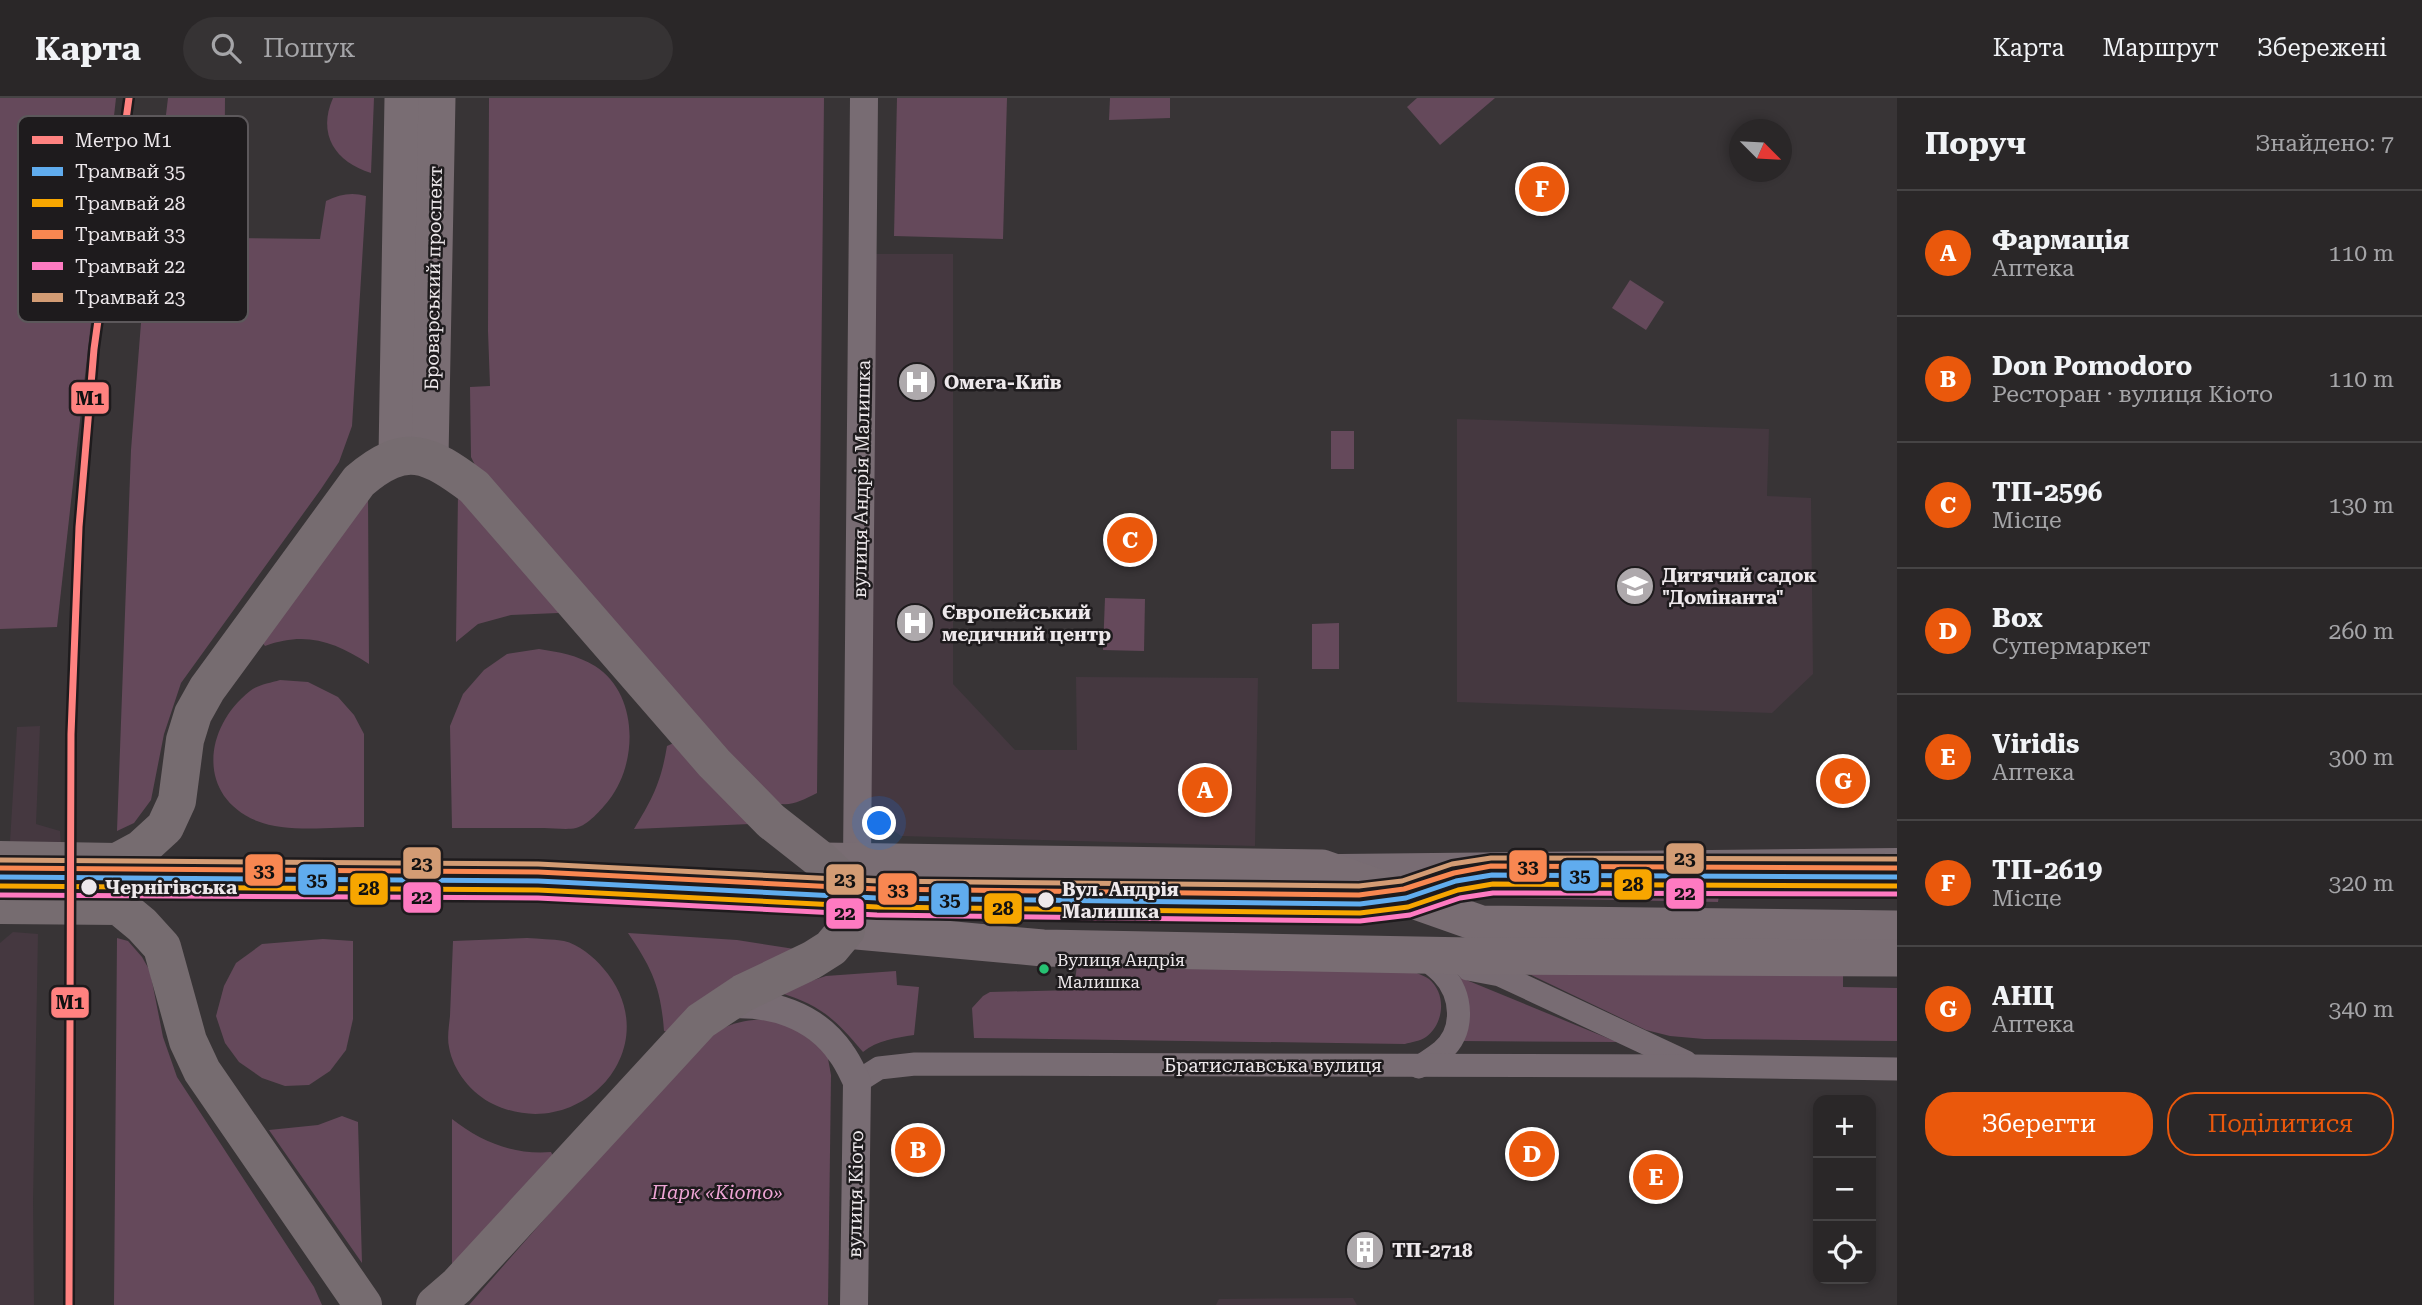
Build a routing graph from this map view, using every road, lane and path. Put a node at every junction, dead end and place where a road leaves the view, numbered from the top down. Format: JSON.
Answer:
{"nodes":[{"id":1,"x":403,"y":98,"type":"edge"},
{"id":2,"x":437,"y":98,"type":"edge"},
{"id":3,"x":864,"y":98,"type":"edge"},
{"id":4,"x":414,"y":457,"type":"junction"},
{"id":5,"x":129,"y":855,"type":"junction"},
{"id":6,"x":1,"y":860,"type":"edge"},
{"id":7,"x":840,"y":861,"type":"junction"},
{"id":8,"x":1897,"y":862,"type":"edge"},
{"id":9,"x":1322,"y":868,"type":"junction"},
{"id":10,"x":3,"y":905,"type":"edge"},
{"id":11,"x":130,"y":916,"type":"junction"},
{"id":12,"x":1467,"y":921,"type":"junction"},
{"id":13,"x":1897,"y":929,"type":"edge"},
{"id":14,"x":846,"y":930,"type":"junction"},
{"id":15,"x":1897,"y":958,"type":"edge"},
{"id":16,"x":1437,"y":962,"type":"junction"},
{"id":17,"x":723,"y":1006,"type":"junction"},
{"id":18,"x":1419,"y":1066,"type":"junction"},
{"id":19,"x":1694,"y":1066,"type":"junction"},
{"id":20,"x":1897,"y":1069,"type":"edge"},
{"id":21,"x":857,"y":1082,"type":"junction"},
{"id":22,"x":363,"y":1305,"type":"edge"},
{"id":23,"x":435,"y":1305,"type":"edge"},
{"id":24,"x":854,"y":1305,"type":"edge"}],
"edges":[{"from":1,"to":4,"type":"main road","name":"Броварський проспект"},
{"from":2,"to":4,"type":"main road","name":"Броварський проспект"},
{"from":3,"to":7,"type":"street","name":"вулиця Андрія Малишка"},
{"from":4,"to":5,"type":"highway"},
{"from":4,"to":7,"type":"highway"},
{"from":5,"to":6,"type":"highway"},
{"from":5,"to":11,"type":"highway"},
{"from":7,"to":9,"type":"main road"},
{"from":7,"to":14,"type":"highway"},
{"from":8,"to":9,"type":"street"},
{"from":9,"to":12,"type":"main road"},
{"from":10,"to":11,"type":"highway"},
{"from":11,"to":22,"type":"highway"},
{"from":12,"to":13,"type":"main road"},
{"from":12,"to":16,"type":"main road"},
{"from":14,"to":16,"type":"main road","name":"Братиславська вулиця"},
{"from":14,"to":17,"type":"highway"},
{"from":15,"to":16,"type":"main road","name":"Братиславська вулиця"},
{"from":16,"to":18,"type":"street"},
{"from":16,"to":19,"type":"street","name":"Братиславська вулиця"},
{"from":17,"to":21,"type":"street"},
{"from":17,"to":23,"type":"highway"},
{"from":18,"to":19,"type":"street","name":"Братиславська вулиця"},
{"from":18,"to":21,"type":"street","name":"Братиславська вулиця"},
{"from":19,"to":20,"type":"street","name":"Братиславська вулиця"},
{"from":21,"to":24,"type":"street","name":"вулиця Кіото"}]}
